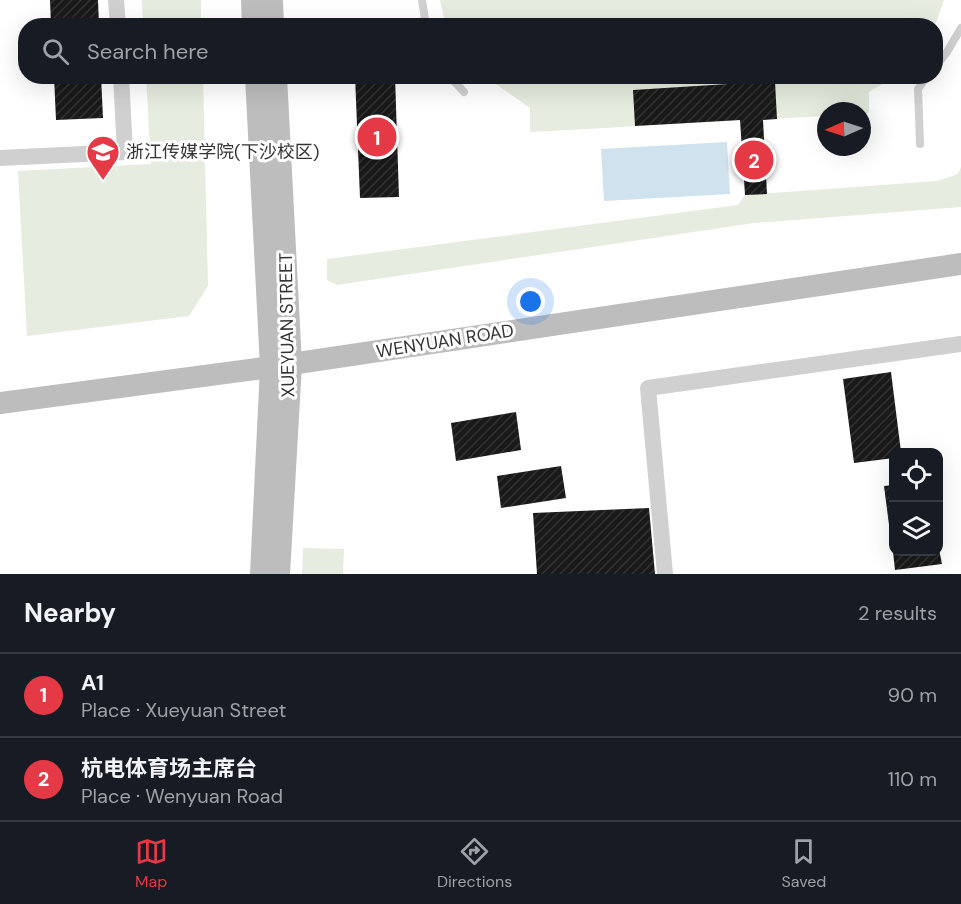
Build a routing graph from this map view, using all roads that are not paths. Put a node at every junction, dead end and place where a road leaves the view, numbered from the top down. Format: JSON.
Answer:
{"nodes":[{"id":1,"x":116,"y":0,"type":"edge"},
{"id":2,"x":252,"y":0,"type":"edge"},
{"id":3,"x":272,"y":0,"type":"edge"},
{"id":4,"x":422,"y":0,"type":"edge"},
{"id":5,"x":117,"y":18,"type":"edge"},
{"id":6,"x":253,"y":18,"type":"edge"},
{"id":7,"x":273,"y":18,"type":"edge"},
{"id":8,"x":425,"y":18,"type":"edge"},
{"id":9,"x":961,"y":28,"type":"edge"},
{"id":10,"x":943,"y":57,"type":"edge"},
{"id":11,"x":121,"y":84,"type":"edge"},
{"id":12,"x":257,"y":84,"type":"edge"},
{"id":13,"x":276,"y":84,"type":"edge"},
{"id":14,"x":456,"y":84,"type":"edge"},
{"id":15,"x":921,"y":84,"type":"edge"},
{"id":16,"x":464,"y":92,"type":"dead end"},
{"id":17,"x":920,"y":144,"type":"dead end"},
{"id":18,"x":0,"y":158,"type":"edge"},
{"id":19,"x":961,"y":264,"type":"edge"},
{"id":20,"x":961,"y":344,"type":"edge"},
{"id":21,"x":281,"y":365,"type":"junction"},
{"id":22,"x":0,"y":404,"type":"edge"},
{"id":23,"x":261,"y":574,"type":"edge"},
{"id":24,"x":279,"y":574,"type":"edge"},
{"id":25,"x":665,"y":574,"type":"edge"}],
"edges":[{"from":1,"to":5,"type":"street"},
{"from":2,"to":6,"type":"main road"},
{"from":3,"to":7,"type":"main road"},
{"from":4,"to":8,"type":"lane"},
{"from":9,"to":10,"type":"lane"},
{"from":11,"to":18,"type":"street"},
{"from":12,"to":21,"type":"main road","name":"XUEYUAN STREET"},
{"from":13,"to":21,"type":"main road","name":"XUEYUAN STREET"},
{"from":14,"to":16,"type":"lane"},
{"from":15,"to":17,"type":"lane"},
{"from":19,"to":21,"type":"main road","name":"WENYUAN ROAD"},
{"from":20,"to":25,"type":"street"},
{"from":21,"to":22,"type":"main road","name":"WENYUAN ROAD"},
{"from":21,"to":23,"type":"main road","name":"XUEYUAN STREET"},
{"from":21,"to":24,"type":"main road","name":"XUEYUAN STREET"}]}
